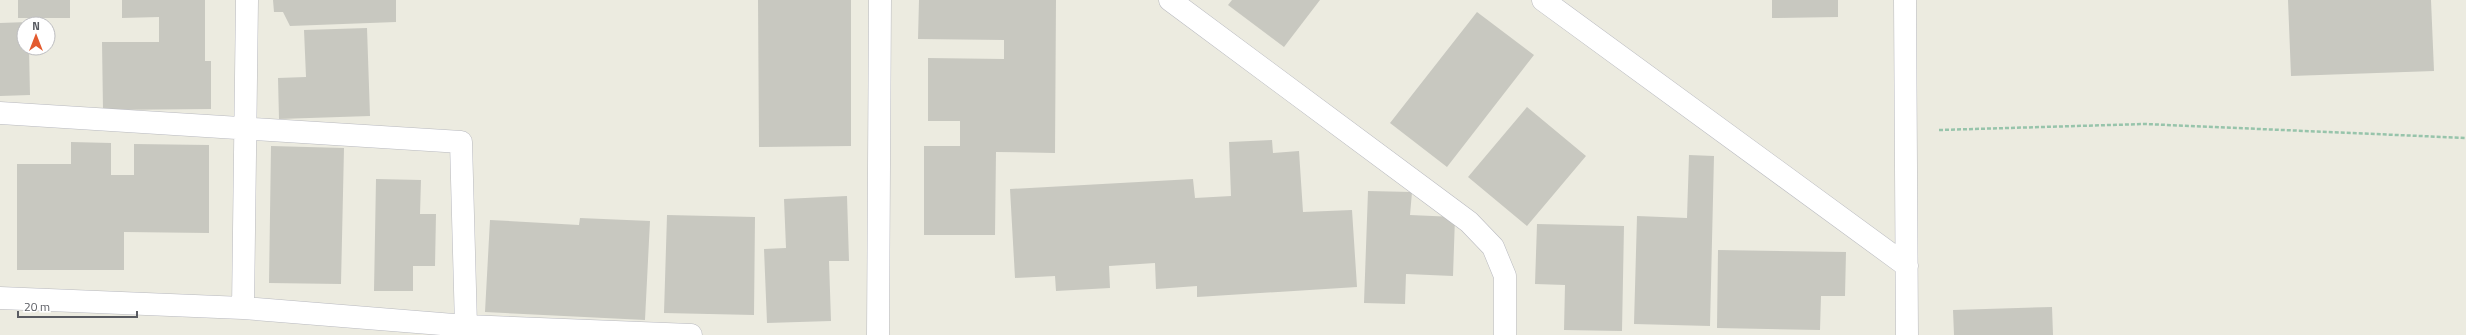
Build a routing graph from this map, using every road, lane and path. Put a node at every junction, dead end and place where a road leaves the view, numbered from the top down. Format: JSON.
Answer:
{"nodes":[{"id":1,"x":247,"y":0,"type":"edge"},
{"id":2,"x":880,"y":0,"type":"edge"},
{"id":3,"x":1170,"y":0,"type":"edge"},
{"id":4,"x":1543,"y":0,"type":"edge"},
{"id":5,"x":1905,"y":0,"type":"edge"},
{"id":6,"x":0,"y":113,"type":"edge"},
{"id":7,"x":245,"y":128,"type":"junction"},
{"id":8,"x":1906,"y":130,"type":"junction"},
{"id":9,"x":2466,"y":138,"type":"edge"},
{"id":10,"x":1907,"y":266,"type":"junction"},
{"id":11,"x":0,"y":298,"type":"edge"},
{"id":12,"x":243,"y":308,"type":"junction"},
{"id":13,"x":466,"y":326,"type":"junction"},
{"id":14,"x":691,"y":335,"type":"edge"},
{"id":15,"x":878,"y":335,"type":"edge"},
{"id":16,"x":1505,"y":335,"type":"edge"},
{"id":17,"x":1907,"y":335,"type":"edge"}],
"edges":[{"from":1,"to":7,"type":"street"},
{"from":2,"to":15,"type":"street"},
{"from":3,"to":16,"type":"street"},
{"from":4,"to":10,"type":"street"},
{"from":5,"to":8,"type":"street"},
{"from":6,"to":7,"type":"street"},
{"from":7,"to":12,"type":"street"},
{"from":7,"to":13,"type":"street"},
{"from":8,"to":9,"type":"path"},
{"from":8,"to":10,"type":"street"},
{"from":10,"to":17,"type":"street"},
{"from":11,"to":12,"type":"street"},
{"from":12,"to":13,"type":"street"},
{"from":13,"to":14,"type":"street"}]}
